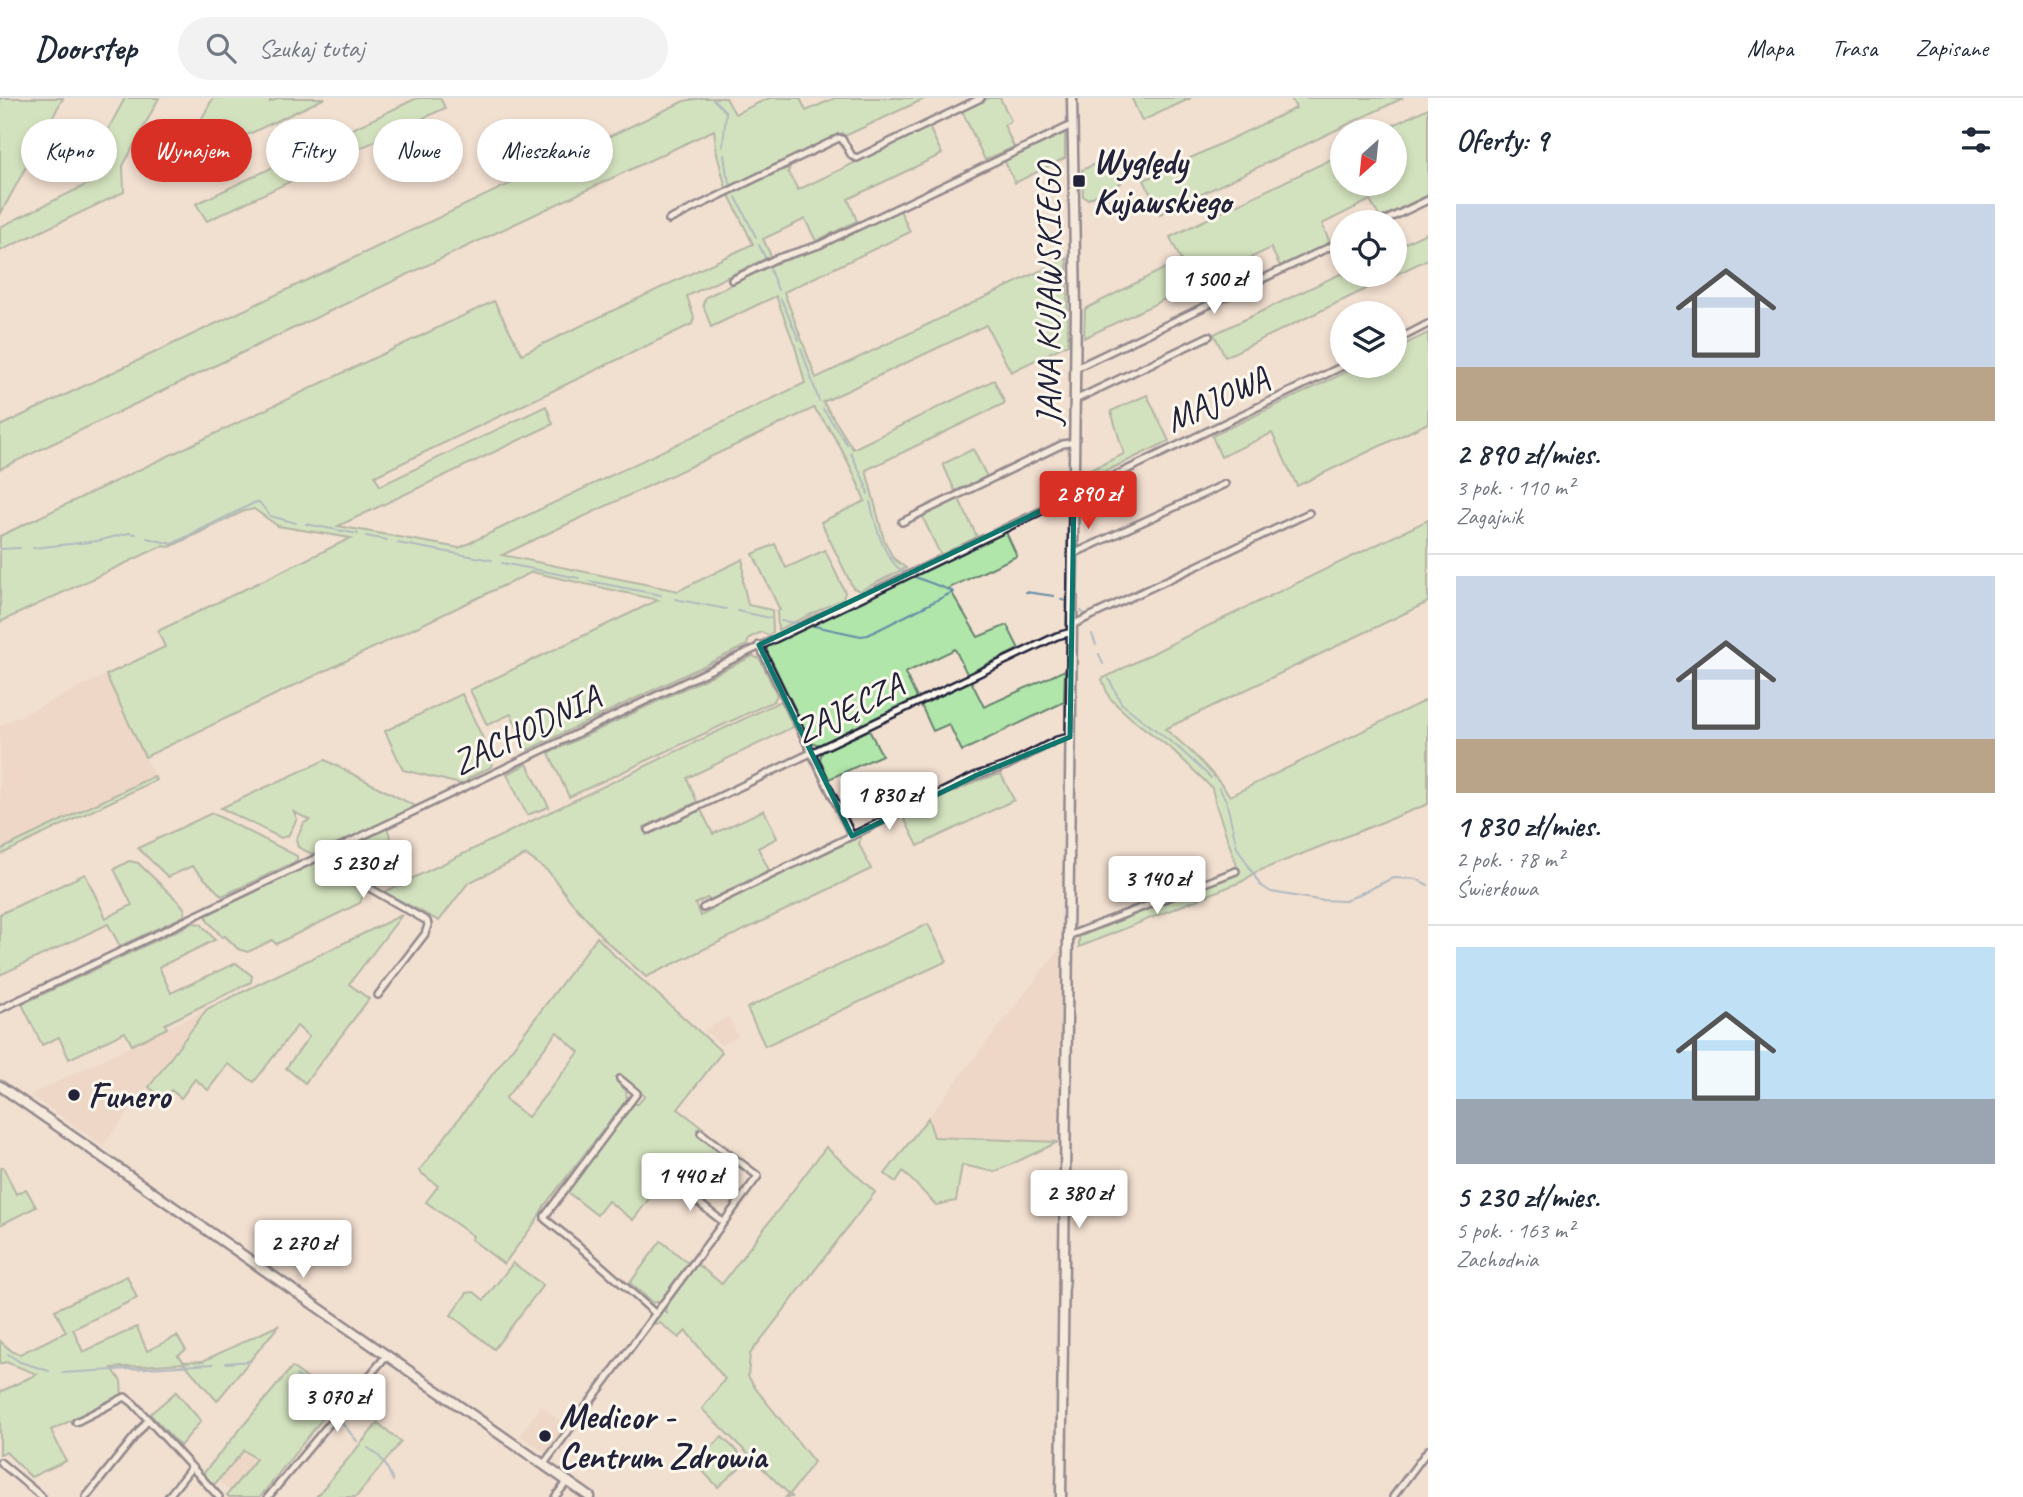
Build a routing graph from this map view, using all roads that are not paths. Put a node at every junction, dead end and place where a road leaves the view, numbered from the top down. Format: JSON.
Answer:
{"nodes":[{"id":1,"x":981,"y":98,"type":"edge"},
{"id":2,"x":1072,"y":98,"type":"edge"},
{"id":3,"x":1072,"y":125,"type":"junction"},
{"id":4,"x":1428,"y":200,"type":"edge"},
{"id":5,"x":1407,"y":210,"type":"edge"},
{"id":6,"x":669,"y":220,"type":"dead end"},
{"id":7,"x":1330,"y":247,"type":"edge"},
{"id":8,"x":732,"y":280,"type":"dead end"},
{"id":9,"x":1428,"y":324,"type":"edge"},
{"id":10,"x":1407,"y":335,"type":"edge"},
{"id":11,"x":1209,"y":336,"type":"dead end"},
{"id":12,"x":1076,"y":368,"type":"junction"},
{"id":13,"x":1330,"y":372,"type":"edge"},
{"id":14,"x":1075,"y":400,"type":"junction"},
{"id":15,"x":1075,"y":442,"type":"junction"},
{"id":16,"x":1225,"y":484,"type":"dead end"},
{"id":17,"x":1074,"y":495,"type":"junction"},
{"id":18,"x":1309,"y":513,"type":"dead end"},
{"id":19,"x":902,"y":522,"type":"dead end"},
{"id":20,"x":1073,"y":554,"type":"junction"},
{"id":21,"x":1072,"y":629,"type":"junction"},
{"id":22,"x":759,"y":646,"type":"junction"},
{"id":23,"x":1070,"y":737,"type":"junction"},
{"id":24,"x":811,"y":754,"type":"junction"},
{"id":25,"x":649,"y":831,"type":"dead end"},
{"id":26,"x":852,"y":836,"type":"junction"},
{"id":27,"x":317,"y":858,"type":"junction"},
{"id":28,"x":1236,"y":871,"type":"dead end"},
{"id":29,"x":703,"y":908,"type":"dead end"},
{"id":30,"x":1068,"y":936,"type":"junction"},
{"id":31,"x":378,"y":995,"type":"dead end"},
{"id":32,"x":0,"y":1009,"type":"edge"},
{"id":33,"x":621,"y":1079,"type":"dead end"},
{"id":34,"x":0,"y":1086,"type":"edge"},
{"id":35,"x":701,"y":1133,"type":"dead end"},
{"id":36,"x":674,"y":1183,"type":"dead end"},
{"id":37,"x":723,"y":1222,"type":"junction"},
{"id":38,"x":656,"y":1314,"type":"junction"},
{"id":39,"x":386,"y":1356,"type":"junction"},
{"id":40,"x":148,"y":1420,"type":"junction"},
{"id":41,"x":76,"y":1422,"type":"dead end"},
{"id":42,"x":1428,"y":1450,"type":"edge"},
{"id":43,"x":0,"y":1462,"type":"edge"},
{"id":44,"x":543,"y":1465,"type":"junction"},
{"id":45,"x":191,"y":1468,"type":"junction"},
{"id":46,"x":568,"y":1482,"type":"junction"},
{"id":47,"x":42,"y":1497,"type":"edge"},
{"id":48,"x":86,"y":1497,"type":"edge"},
{"id":49,"x":168,"y":1497,"type":"edge"},
{"id":50,"x":219,"y":1497,"type":"edge"},
{"id":51,"x":268,"y":1497,"type":"edge"},
{"id":52,"x":555,"y":1497,"type":"edge"},
{"id":53,"x":590,"y":1497,"type":"edge"},
{"id":54,"x":1061,"y":1497,"type":"edge"},
{"id":55,"x":1393,"y":1497,"type":"edge"}],
"edges":[{"from":1,"to":6,"type":"street"},
{"from":2,"to":3,"type":"main road","name":"JANA KUJAWSKIEGO"},
{"from":3,"to":8,"type":"street"},
{"from":3,"to":12,"type":"main road","name":"JANA KUJAWSKIEGO"},
{"from":4,"to":5,"type":"street"},
{"from":7,"to":12,"type":"street"},
{"from":9,"to":10,"type":"street"},
{"from":11,"to":14,"type":"street"},
{"from":12,"to":14,"type":"main road","name":"JANA KUJAWSKIEGO"},
{"from":13,"to":17,"type":"street","name":"MAJOWA"},
{"from":14,"to":15,"type":"main road","name":"JANA KUJAWSKIEGO"},
{"from":15,"to":17,"type":"main road","name":"JANA KUJAWSKIEGO"},
{"from":15,"to":19,"type":"street"},
{"from":16,"to":20,"type":"street"},
{"from":17,"to":20,"type":"main road","name":"JANA KUJAWSKIEGO"},
{"from":17,"to":22,"type":"street","name":"ZACHODNIA"},
{"from":18,"to":21,"type":"street","name":"ZAJĘCZA"},
{"from":20,"to":21,"type":"main road","name":"JANA KUJAWSKIEGO"},
{"from":21,"to":23,"type":"main road","name":"JANA KUJAWSKIEGO"},
{"from":21,"to":24,"type":"street","name":"ZAJĘCZA"},
{"from":22,"to":24,"type":"street"},
{"from":22,"to":27,"type":"street","name":"ZACHODNIA"},
{"from":23,"to":26,"type":"street"},
{"from":23,"to":30,"type":"main road","name":"JANA KUJAWSKIEGO"},
{"from":24,"to":25,"type":"street","name":"ZAJĘCZA"},
{"from":24,"to":26,"type":"street"},
{"from":26,"to":29,"type":"street"},
{"from":27,"to":31,"type":"street"},
{"from":27,"to":32,"type":"street","name":"ZACHODNIA"},
{"from":28,"to":30,"type":"street"},
{"from":30,"to":54,"type":"main road","name":"JANA KUJAWSKIEGO"},
{"from":33,"to":38,"type":"street"},
{"from":34,"to":39,"type":"main road"},
{"from":35,"to":37,"type":"street"},
{"from":36,"to":37,"type":"street"},
{"from":37,"to":38,"type":"street"},
{"from":38,"to":44,"type":"street"},
{"from":39,"to":44,"type":"main road"},
{"from":39,"to":51,"type":"street"},
{"from":40,"to":41,"type":"street"},
{"from":40,"to":45,"type":"street"},
{"from":40,"to":48,"type":"street"},
{"from":42,"to":55,"type":"street"},
{"from":43,"to":47,"type":"street"},
{"from":44,"to":46,"type":"main road"},
{"from":45,"to":49,"type":"street"},
{"from":45,"to":50,"type":"street"},
{"from":46,"to":52,"type":"street"},
{"from":46,"to":53,"type":"main road"}]}
